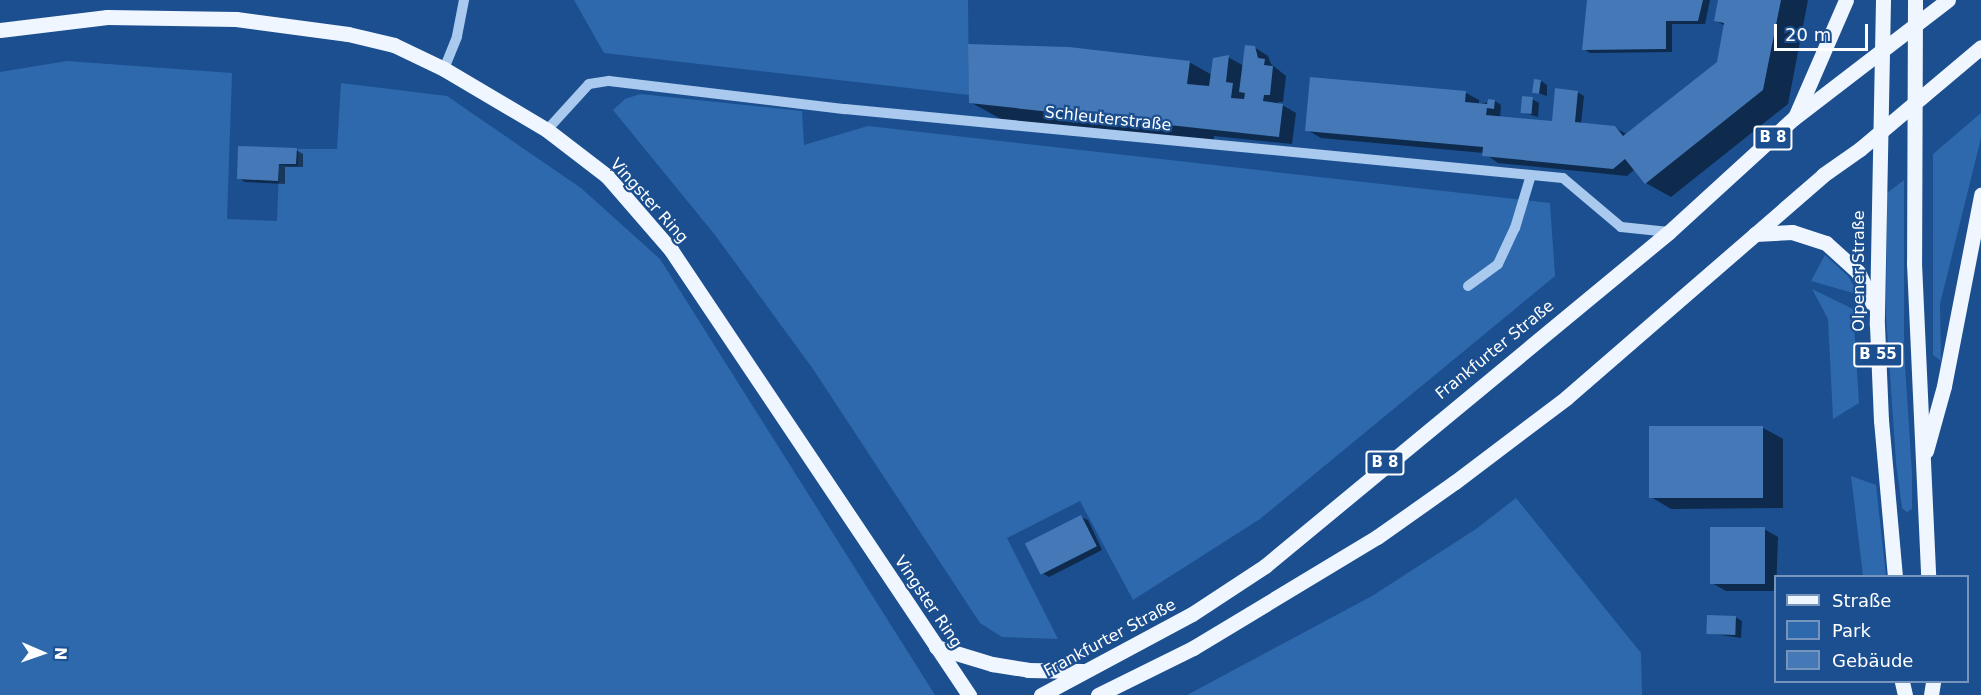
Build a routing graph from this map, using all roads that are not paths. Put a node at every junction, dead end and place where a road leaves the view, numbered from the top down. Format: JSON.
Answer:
{"nodes":[{"id":1,"x":464,"y":0,"type":"edge"},
{"id":2,"x":1846,"y":0,"type":"edge"},
{"id":3,"x":1883,"y":0,"type":"edge"},
{"id":4,"x":1915,"y":0,"type":"edge"},
{"id":5,"x":1948,"y":0,"type":"edge"},
{"id":6,"x":1915,"y":26,"type":"junction"},
{"id":7,"x":0,"y":30,"type":"edge"},
{"id":8,"x":1981,"y":47,"type":"edge"},
{"id":9,"x":1882,"y":50,"type":"junction"},
{"id":10,"x":444,"y":69,"type":"junction"},
{"id":11,"x":1915,"y":104,"type":"junction"},
{"id":12,"x":1794,"y":118,"type":"junction"},
{"id":13,"x":547,"y":130,"type":"junction"},
{"id":14,"x":1879,"y":133,"type":"junction"},
{"id":15,"x":1531,"y":175,"type":"junction"},
{"id":16,"x":1981,"y":195,"type":"edge"},
{"id":17,"x":1669,"y":232,"type":"junction"},
{"id":18,"x":1755,"y":234,"type":"junction"},
{"id":19,"x":1468,"y":286,"type":"dead end"},
{"id":20,"x":1877,"y":325,"type":"junction"},
{"id":21,"x":1923,"y":465,"type":"junction"},
{"id":22,"x":1895,"y":575,"type":"edge"},
{"id":23,"x":1928,"y":575,"type":"edge"},
{"id":24,"x":935,"y":647,"type":"junction"},
{"id":25,"x":1086,"y":671,"type":"junction"},
{"id":26,"x":969,"y":695,"type":"edge"},
{"id":27,"x":1041,"y":695,"type":"edge"},
{"id":28,"x":1099,"y":695,"type":"edge"}],
"edges":[{"from":1,"to":10,"type":"street"},
{"from":2,"to":12,"type":"main road"},
{"from":3,"to":9,"type":"main road","name":"Olpener Straße","number":"B 55"},
{"from":4,"to":6,"type":"main road","number":"B 55"},
{"from":5,"to":6,"type":"main road","name":"Frankfurter Straße","number":"B 8"},
{"from":6,"to":9,"type":"main road","name":"Frankfurter Straße","number":"B 8"},
{"from":6,"to":11,"type":"main road","number":"B 55"},
{"from":7,"to":10,"type":"main road","name":"Vingster Ring"},
{"from":8,"to":11,"type":"main road"},
{"from":9,"to":12,"type":"main road","name":"Frankfurter Straße","number":"B 8"},
{"from":9,"to":14,"type":"main road","name":"Olpener Straße","number":"B 55"},
{"from":10,"to":13,"type":"main road","name":"Vingster Ring"},
{"from":11,"to":14,"type":"main road"},
{"from":11,"to":21,"type":"main road","number":"B 55"},
{"from":12,"to":17,"type":"main road","name":"Frankfurter Straße","number":"B 8"},
{"from":13,"to":15,"type":"street","name":"Schleuterstraße"},
{"from":13,"to":24,"type":"main road","name":"Vingster Ring"},
{"from":14,"to":18,"type":"main road"},
{"from":14,"to":20,"type":"main road","name":"Olpener Straße","number":"B 55"},
{"from":15,"to":17,"type":"street","name":"Schleuterstraße"},
{"from":15,"to":19,"type":"street"},
{"from":16,"to":21,"type":"main road"},
{"from":17,"to":25,"type":"main road","name":"Frankfurter Straße","number":"B 8"},
{"from":18,"to":20,"type":"main road"},
{"from":18,"to":28,"type":"main road"},
{"from":20,"to":22,"type":"main road","name":"Olpener Straße","number":"B 55"},
{"from":21,"to":23,"type":"main road","number":"B 55"},
{"from":24,"to":25,"type":"main road"},
{"from":24,"to":26,"type":"main road","name":"Vingster Ring"},
{"from":25,"to":27,"type":"main road","name":"Frankfurter Straße","number":"B 8"}]}
